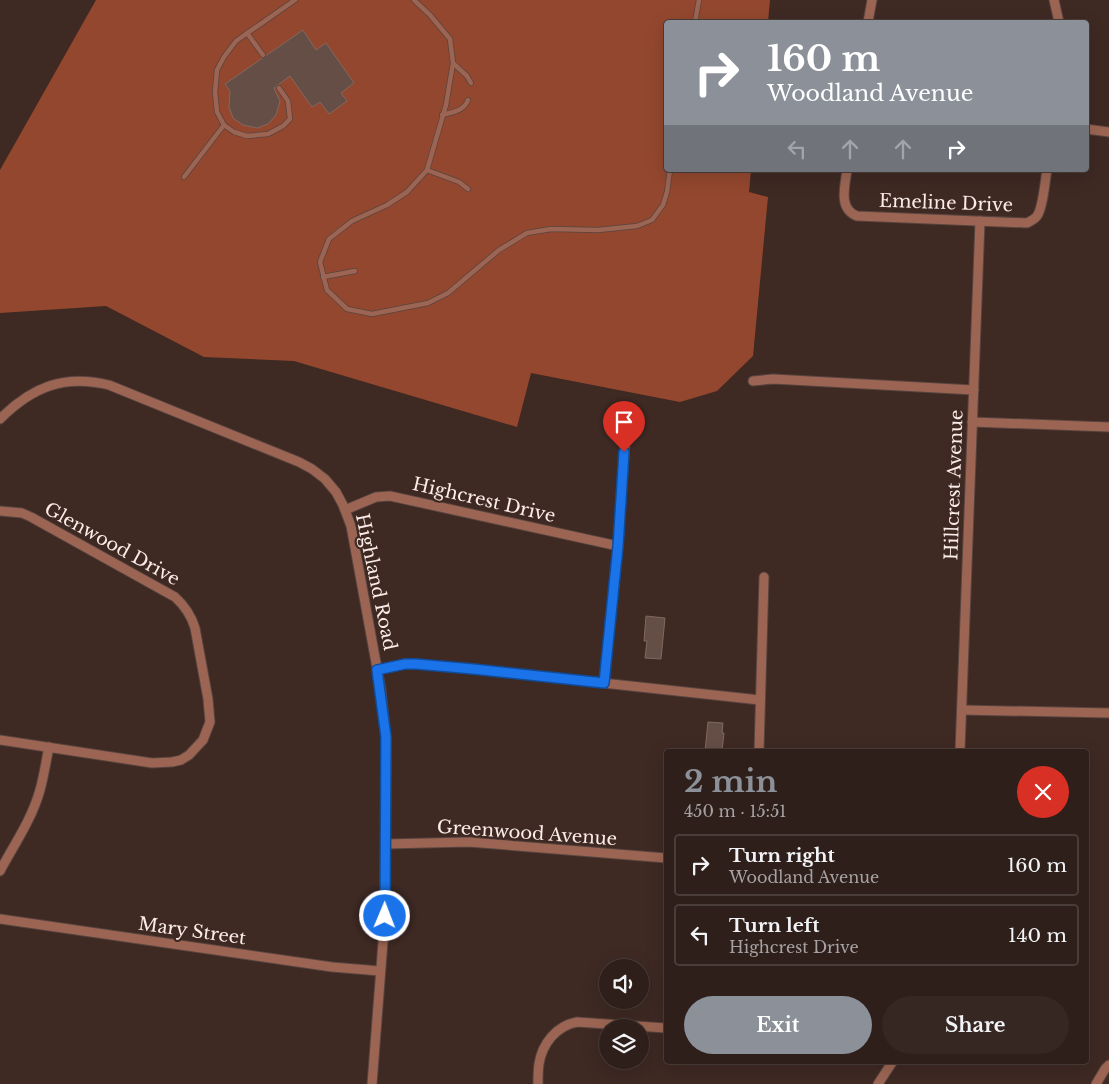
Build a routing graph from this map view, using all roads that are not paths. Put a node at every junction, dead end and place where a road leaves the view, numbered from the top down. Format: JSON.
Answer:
{"nodes":[{"id":1,"x":294,"y":0,"type":"edge"},
{"id":2,"x":414,"y":0,"type":"edge"},
{"id":3,"x":699,"y":0,"type":"edge"},
{"id":4,"x":872,"y":0,"type":"edge"},
{"id":5,"x":1054,"y":0,"type":"edge"},
{"id":6,"x":695,"y":20,"type":"edge"},
{"id":7,"x":868,"y":20,"type":"edge"},
{"id":8,"x":1059,"y":20,"type":"edge"},
{"id":9,"x":248,"y":33,"type":"junction"},
{"id":10,"x":263,"y":55,"type":"dead end"},
{"id":11,"x":453,"y":63,"type":"junction"},
{"id":12,"x":471,"y":83,"type":"dead end"},
{"id":13,"x":279,"y":88,"type":"dead end"},
{"id":14,"x":468,"y":100,"type":"dead end"},
{"id":15,"x":442,"y":115,"type":"junction"},
{"id":16,"x":224,"y":124,"type":"junction"},
{"id":17,"x":1089,"y":129,"type":"edge"},
{"id":18,"x":1109,"y":132,"type":"edge"},
{"id":19,"x":427,"y":170,"type":"junction"},
{"id":20,"x":670,"y":172,"type":"edge"},
{"id":21,"x":847,"y":172,"type":"edge"},
{"id":22,"x":1046,"y":172,"type":"edge"},
{"id":23,"x":184,"y":177,"type":"dead end"},
{"id":24,"x":468,"y":189,"type":"dead end"},
{"id":25,"x":980,"y":221,"type":"junction"},
{"id":26,"x":355,"y":271,"type":"dead end"},
{"id":27,"x":324,"y":277,"type":"junction"},
{"id":28,"x":753,"y":381,"type":"dead end"},
{"id":29,"x":974,"y":390,"type":"junction"},
{"id":30,"x":627,"y":414,"type":"dead end"},
{"id":31,"x":0,"y":420,"type":"edge"},
{"id":32,"x":972,"y":422,"type":"junction"},
{"id":33,"x":1109,"y":427,"type":"edge"},
{"id":34,"x":345,"y":510,"type":"junction"},
{"id":35,"x":0,"y":512,"type":"edge"},
{"id":36,"x":618,"y":546,"type":"junction"},
{"id":37,"x":764,"y":577,"type":"dead end"},
{"id":38,"x":377,"y":670,"type":"junction"},
{"id":39,"x":604,"y":683,"type":"junction"},
{"id":40,"x":760,"y":700,"type":"junction"},
{"id":41,"x":962,"y":710,"type":"junction"},
{"id":42,"x":1109,"y":713,"type":"edge"},
{"id":43,"x":0,"y":740,"type":"edge"},
{"id":44,"x":48,"y":747,"type":"junction"},
{"id":45,"x":759,"y":749,"type":"edge"},
{"id":46,"x":960,"y":749,"type":"edge"},
{"id":47,"x":386,"y":844,"type":"junction"},
{"id":48,"x":664,"y":858,"type":"edge"},
{"id":49,"x":0,"y":871,"type":"edge"},
{"id":50,"x":0,"y":919,"type":"edge"},
{"id":51,"x":380,"y":971,"type":"junction"},
{"id":52,"x":664,"y":1028,"type":"edge"},
{"id":53,"x":891,"y":1064,"type":"edge"},
{"id":54,"x":1109,"y":1065,"type":"edge"},
{"id":55,"x":372,"y":1084,"type":"edge"},
{"id":56,"x":538,"y":1084,"type":"edge"},
{"id":57,"x":878,"y":1084,"type":"edge"},
{"id":58,"x":1096,"y":1084,"type":"edge"}],
"edges":[{"from":1,"to":9,"type":"lane"},
{"from":2,"to":11,"type":"lane"},
{"from":3,"to":6,"type":"lane"},
{"from":4,"to":7,"type":"street"},
{"from":5,"to":8,"type":"street"},
{"from":9,"to":10,"type":"lane"},
{"from":9,"to":16,"type":"lane"},
{"from":11,"to":12,"type":"lane"},
{"from":11,"to":15,"type":"lane"},
{"from":13,"to":16,"type":"lane"},
{"from":14,"to":15,"type":"lane"},
{"from":15,"to":19,"type":"lane"},
{"from":16,"to":23,"type":"lane"},
{"from":17,"to":18,"type":"street"},
{"from":19,"to":24,"type":"lane"},
{"from":19,"to":27,"type":"lane"},
{"from":20,"to":27,"type":"lane"},
{"from":21,"to":25,"type":"street","name":"Emeline Drive"},
{"from":22,"to":25,"type":"street","name":"Emeline Drive"},
{"from":25,"to":29,"type":"street","name":"Hillcrest Avenue"},
{"from":26,"to":27,"type":"lane"},
{"from":28,"to":29,"type":"street"},
{"from":29,"to":32,"type":"street","name":"Hillcrest Avenue"},
{"from":30,"to":36,"type":"street"},
{"from":31,"to":34,"type":"street","name":"Highland Road"},
{"from":32,"to":33,"type":"street"},
{"from":32,"to":41,"type":"street","name":"Hillcrest Avenue"},
{"from":34,"to":36,"type":"street","name":"Highcrest Drive"},
{"from":34,"to":38,"type":"street","name":"Highland Road"},
{"from":35,"to":44,"type":"street","name":"Glenwood Drive"},
{"from":36,"to":39,"type":"street"},
{"from":37,"to":40,"type":"street"},
{"from":38,"to":39,"type":"street"},
{"from":38,"to":47,"type":"street","name":"Highland Road"},
{"from":39,"to":40,"type":"street"},
{"from":40,"to":45,"type":"street"},
{"from":41,"to":42,"type":"street"},
{"from":41,"to":46,"type":"street","name":"Hillcrest Avenue"},
{"from":43,"to":44,"type":"street","name":"Glenwood Drive"},
{"from":44,"to":49,"type":"street"},
{"from":47,"to":48,"type":"street","name":"Greenwood Avenue"},
{"from":47,"to":51,"type":"street","name":"Highland Road"},
{"from":50,"to":51,"type":"street","name":"Mary Street"},
{"from":51,"to":55,"type":"street","name":"Highland Road"},
{"from":52,"to":56,"type":"street"},
{"from":53,"to":57,"type":"street"},
{"from":54,"to":58,"type":"street"}]}
